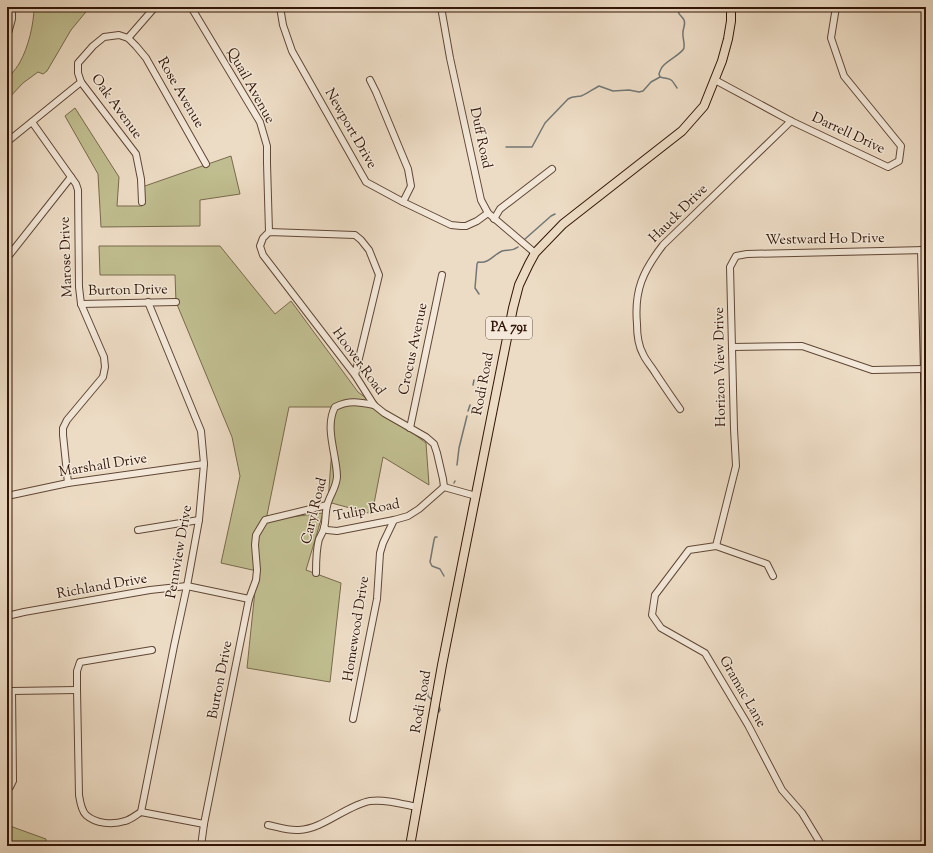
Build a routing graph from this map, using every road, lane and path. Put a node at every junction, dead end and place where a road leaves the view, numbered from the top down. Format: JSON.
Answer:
{"nodes":[{"id":1,"x":12,"y":7,"type":"edge"},
{"id":2,"x":154,"y":7,"type":"edge"},
{"id":3,"x":191,"y":7,"type":"edge"},
{"id":4,"x":280,"y":7,"type":"edge"},
{"id":5,"x":441,"y":7,"type":"edge"},
{"id":6,"x":731,"y":7,"type":"edge"},
{"id":7,"x":836,"y":7,"type":"edge"},
{"id":8,"x":7,"y":37,"type":"edge"},
{"id":9,"x":128,"y":38,"type":"junction"},
{"id":10,"x":370,"y":80,"type":"dead end"},
{"id":11,"x":715,"y":80,"type":"junction"},
{"id":12,"x":82,"y":82,"type":"junction"},
{"id":13,"x":791,"y":121,"type":"junction"},
{"id":14,"x":32,"y":122,"type":"junction"},
{"id":15,"x":7,"y":142,"type":"edge"},
{"id":16,"x":206,"y":164,"type":"dead end"},
{"id":17,"x":552,"y":169,"type":"dead end"},
{"id":18,"x":71,"y":177,"type":"junction"},
{"id":19,"x":142,"y":202,"type":"dead end"},
{"id":20,"x":404,"y":202,"type":"junction"},
{"id":21,"x":488,"y":213,"type":"junction"},
{"id":22,"x":494,"y":219,"type":"junction"},
{"id":23,"x":269,"y":232,"type":"junction"},
{"id":24,"x":924,"y":250,"type":"edge"},
{"id":25,"x":535,"y":253,"type":"junction"},
{"id":26,"x":7,"y":258,"type":"edge"},
{"id":27,"x":730,"y":267,"type":"joint"},
{"id":28,"x":442,"y":275,"type":"dead end"},
{"id":29,"x":148,"y":302,"type":"junction"},
{"id":30,"x":176,"y":302,"type":"dead end"},
{"id":31,"x":81,"y":304,"type":"junction"},
{"id":32,"x":732,"y":347,"type":"junction"},
{"id":33,"x":924,"y":369,"type":"junction"},
{"id":34,"x":355,"y":375,"type":"junction"},
{"id":35,"x":374,"y":405,"type":"junction"},
{"id":36,"x":680,"y":409,"type":"dead end"},
{"id":37,"x":410,"y":428,"type":"junction"},
{"id":38,"x":926,"y":454,"type":"edge"},
{"id":39,"x":204,"y":464,"type":"junction"},
{"id":40,"x":68,"y":483,"type":"junction"},
{"id":41,"x":444,"y":487,"type":"junction"},
{"id":42,"x":7,"y":496,"type":"edge"},
{"id":43,"x":476,"y":496,"type":"junction"},
{"id":44,"x":327,"y":505,"type":"junction"},
{"id":45,"x":199,"y":520,"type":"junction"},
{"id":46,"x":394,"y":520,"type":"junction"},
{"id":47,"x":324,"y":527,"type":"junction"},
{"id":48,"x":138,"y":530,"type":"dead end"},
{"id":49,"x":716,"y":546,"type":"junction"},
{"id":50,"x":316,"y":573,"type":"dead end"},
{"id":51,"x":773,"y":576,"type":"dead end"},
{"id":52,"x":187,"y":586,"type":"junction"},
{"id":53,"x":249,"y":599,"type":"junction"},
{"id":54,"x":7,"y":616,"type":"edge"},
{"id":55,"x":152,"y":650,"type":"dead end"},
{"id":56,"x":77,"y":690,"type":"junction"},
{"id":57,"x":9,"y":691,"type":"edge"},
{"id":58,"x":353,"y":719,"type":"dead end"},
{"id":59,"x":10,"y":787,"type":"dead end"},
{"id":60,"x":417,"y":807,"type":"junction"},
{"id":61,"x":141,"y":812,"type":"junction"},
{"id":62,"x":204,"y":824,"type":"junction"},
{"id":63,"x":268,"y":825,"type":"dead end"},
{"id":64,"x":201,"y":846,"type":"edge"},
{"id":65,"x":410,"y":846,"type":"edge"},
{"id":66,"x":822,"y":846,"type":"edge"}],
"edges":[{"from":1,"to":8,"type":"street"},
{"from":2,"to":9,"type":"street"},
{"from":3,"to":23,"type":"street","name":"Quail Avenue"},
{"from":4,"to":20,"type":"street","name":"Newport Drive"},
{"from":5,"to":21,"type":"street","name":"Duff Road"},
{"from":6,"to":11,"type":"main road","name":"Rodi Road","number":"PA 791"},
{"from":7,"to":13,"type":"street","name":"Darrell Drive"},
{"from":9,"to":12,"type":"street","name":"Oak Avenue"},
{"from":9,"to":16,"type":"street","name":"Rose Avenue"},
{"from":10,"to":20,"type":"street"},
{"from":11,"to":13,"type":"street","name":"Darrell Drive"},
{"from":11,"to":25,"type":"main road","name":"Rodi Road","number":"PA 791"},
{"from":12,"to":14,"type":"street"},
{"from":12,"to":19,"type":"street","name":"Oak Avenue"},
{"from":13,"to":36,"type":"street","name":"Hauck Drive"},
{"from":14,"to":15,"type":"street"},
{"from":14,"to":18,"type":"street","name":"Marose Drive"},
{"from":17,"to":22,"type":"street"},
{"from":18,"to":26,"type":"street"},
{"from":18,"to":31,"type":"street","name":"Marose Drive"},
{"from":20,"to":21,"type":"street","name":"Newport Drive"},
{"from":21,"to":22,"type":"street","name":"Duff Road"},
{"from":22,"to":25,"type":"street","name":"Duff Road"},
{"from":23,"to":34,"type":"street","name":"Hoover Road"},
{"from":23,"to":34,"type":"street"},
{"from":24,"to":27,"type":"street","name":"Westward Ho Drive"},
{"from":24,"to":33,"type":"street"},
{"from":25,"to":43,"type":"main road","name":"Rodi Road","number":"PA 791"},
{"from":27,"to":32,"type":"street","name":"Horizon View Drive"},
{"from":28,"to":37,"type":"street","name":"Crocus Avenue"},
{"from":29,"to":30,"type":"street","name":"Burton Drive"},
{"from":29,"to":31,"type":"street","name":"Burton Drive"},
{"from":29,"to":39,"type":"street","name":"Pennview Drive"},
{"from":31,"to":40,"type":"street","name":"Marose Drive"},
{"from":32,"to":33,"type":"street"},
{"from":32,"to":49,"type":"street","name":"Horizon View Drive"},
{"from":33,"to":38,"type":"street"},
{"from":34,"to":35,"type":"street","name":"Hoover Road"},
{"from":35,"to":37,"type":"street","name":"Hoover Road"},
{"from":35,"to":44,"type":"street","name":"Caryl Road"},
{"from":37,"to":41,"type":"street","name":"Hoover Road"},
{"from":39,"to":40,"type":"street","name":"Marshall Drive"},
{"from":39,"to":45,"type":"street","name":"Pennview Drive"},
{"from":40,"to":42,"type":"street","name":"Marshall Drive"},
{"from":41,"to":43,"type":"street"},
{"from":41,"to":46,"type":"street","name":"Tulip Road"},
{"from":43,"to":60,"type":"main road","name":"Rodi Road","number":"PA 791"},
{"from":44,"to":47,"type":"street","name":"Caryl Road"},
{"from":44,"to":53,"type":"street","name":"Burton Drive"},
{"from":45,"to":48,"type":"street"},
{"from":45,"to":52,"type":"street","name":"Pennview Drive"},
{"from":46,"to":47,"type":"street","name":"Tulip Road"},
{"from":46,"to":58,"type":"street","name":"Homewood Drive"},
{"from":47,"to":50,"type":"street","name":"Caryl Road"},
{"from":49,"to":51,"type":"street","name":"Gramac Lane"},
{"from":49,"to":66,"type":"street","name":"Gramac Lane"},
{"from":52,"to":53,"type":"street","name":"Richland Drive"},
{"from":52,"to":54,"type":"street","name":"Richland Drive"},
{"from":52,"to":61,"type":"street","name":"Pennview Drive"},
{"from":53,"to":62,"type":"street","name":"Burton Drive"},
{"from":55,"to":56,"type":"street"},
{"from":56,"to":57,"type":"street"},
{"from":56,"to":61,"type":"street"},
{"from":57,"to":59,"type":"street"},
{"from":60,"to":63,"type":"street"},
{"from":60,"to":65,"type":"main road","name":"Rodi Road","number":"PA 791"},
{"from":61,"to":62,"type":"street"},
{"from":62,"to":64,"type":"street","name":"Burton Drive"}]}
